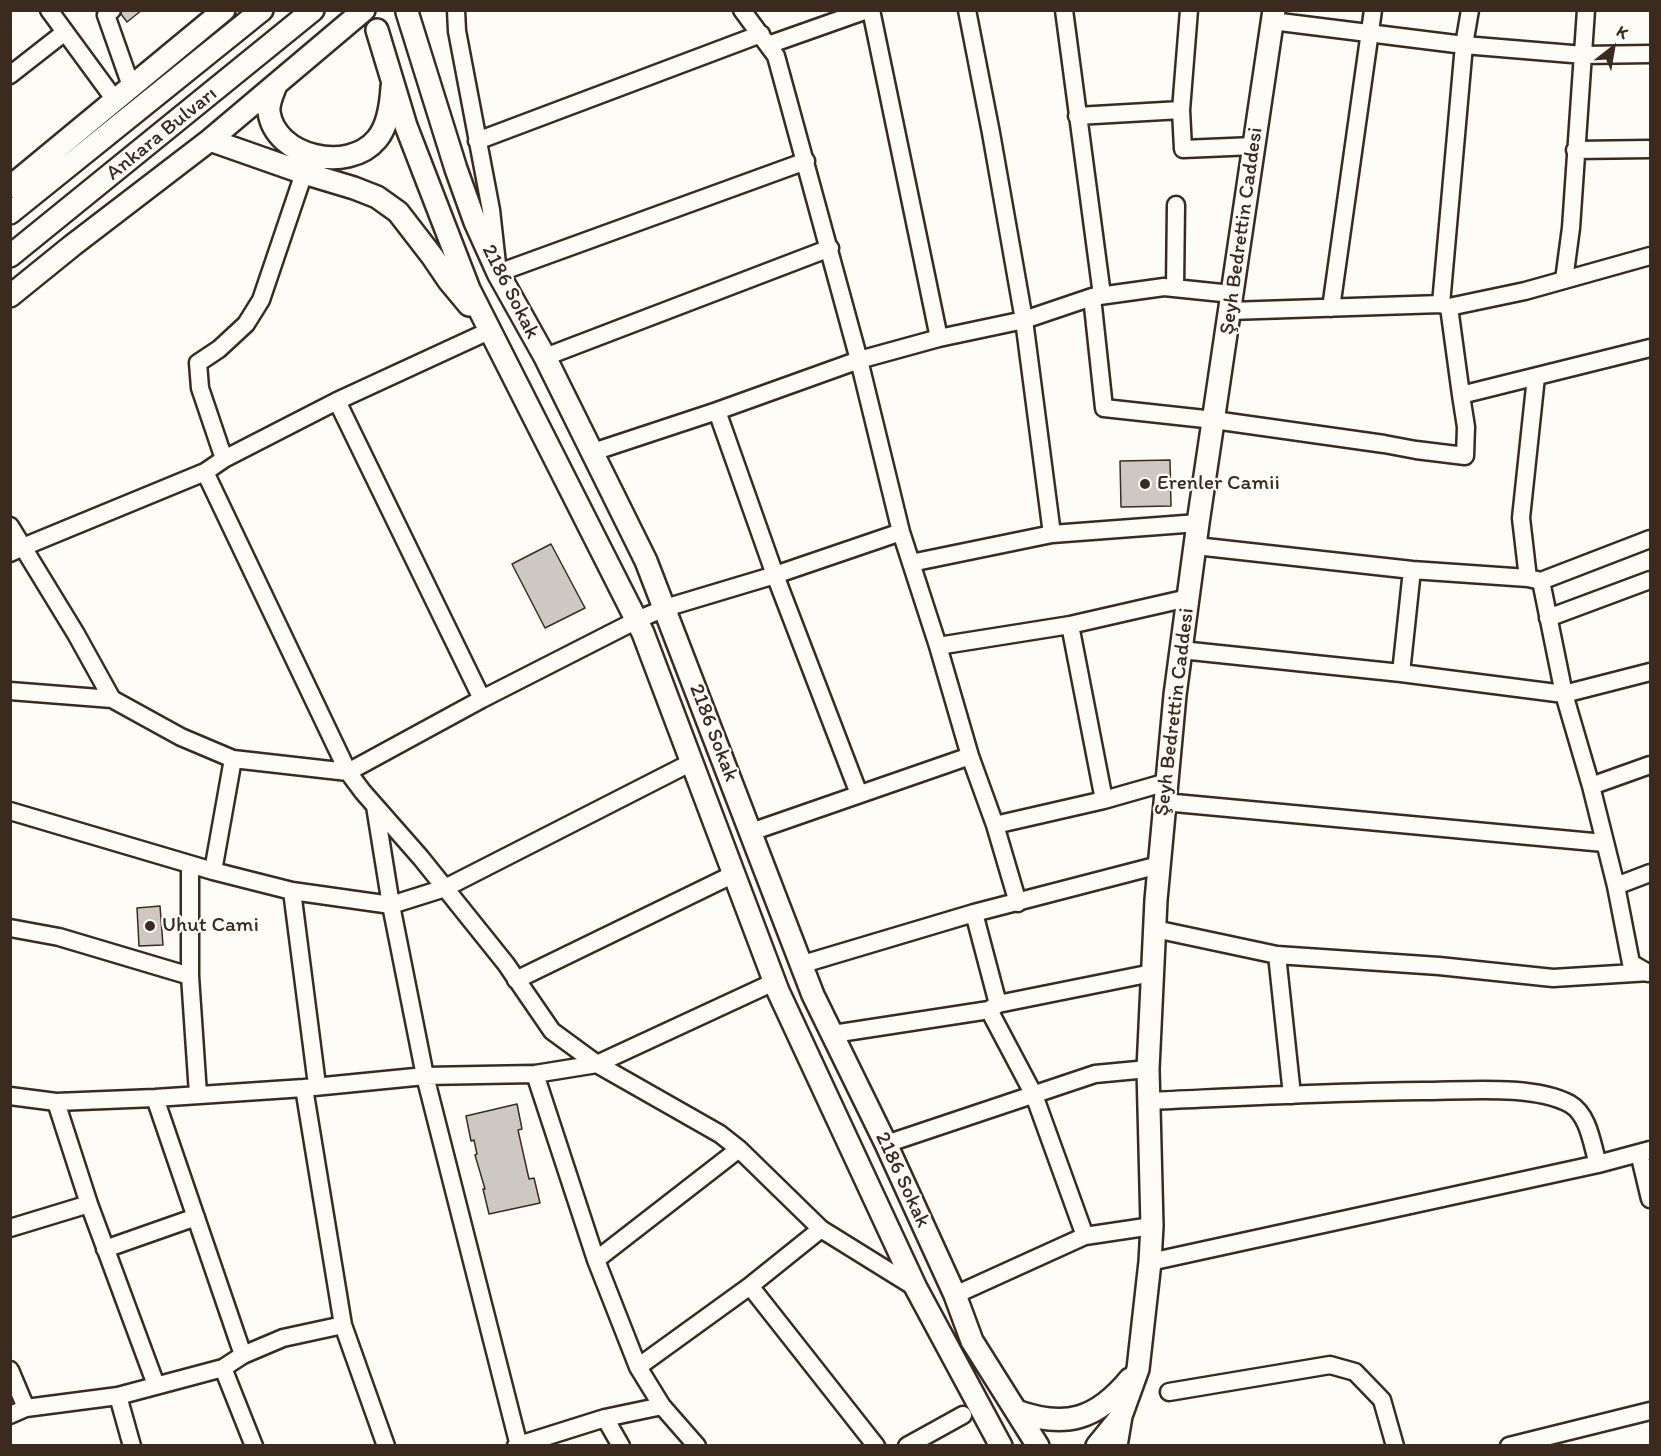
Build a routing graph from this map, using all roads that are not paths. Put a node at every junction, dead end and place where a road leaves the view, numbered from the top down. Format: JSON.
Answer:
{"nodes":[{"id":1,"x":49,"y":10,"type":"edge"},
{"id":2,"x":112,"y":10,"type":"edge"},
{"id":3,"x":224,"y":10,"type":"edge"},
{"id":4,"x":262,"y":10,"type":"edge"},
{"id":5,"x":313,"y":10,"type":"edge"},
{"id":6,"x":364,"y":10,"type":"edge"},
{"id":7,"x":456,"y":10,"type":"edge"},
{"id":8,"x":742,"y":10,"type":"edge"},
{"id":9,"x":867,"y":10,"type":"edge"},
{"id":10,"x":872,"y":10,"type":"edge"},
{"id":11,"x":967,"y":10,"type":"edge"},
{"id":12,"x":1064,"y":10,"type":"edge"},
{"id":13,"x":1189,"y":10,"type":"edge"},
{"id":14,"x":1372,"y":10,"type":"edge"},
{"id":15,"x":1470,"y":10,"type":"edge"},
{"id":16,"x":1586,"y":10,"type":"edge"},
{"id":17,"x":407,"y":12,"type":"edge"},
{"id":18,"x":1273,"y":16,"type":"edge"},
{"id":19,"x":377,"y":30,"type":"dead end"},
{"id":20,"x":64,"y":32,"type":"junction"},
{"id":21,"x":1369,"y":33,"type":"junction"},
{"id":22,"x":765,"y":40,"type":"junction"},
{"id":23,"x":1464,"y":45,"type":"junction"},
{"id":24,"x":1650,"y":54,"type":"edge"},
{"id":25,"x":1584,"y":55,"type":"junction"},
{"id":26,"x":10,"y":75,"type":"edge"},
{"id":27,"x":393,"y":80,"type":"junction"},
{"id":28,"x":276,"y":85,"type":"junction"},
{"id":29,"x":131,"y":86,"type":"junction"},
{"id":30,"x":115,"y":100,"type":"junction"},
{"id":31,"x":1181,"y":110,"type":"junction"},
{"id":32,"x":1077,"y":116,"type":"junction"},
{"id":33,"x":210,"y":140,"type":"junction"},
{"id":34,"x":477,"y":141,"type":"junction"},
{"id":35,"x":1254,"y":146,"type":"junction"},
{"id":36,"x":1650,"y":149,"type":"edge"},
{"id":37,"x":1575,"y":150,"type":"junction"},
{"id":38,"x":806,"y":161,"type":"junction"},
{"id":39,"x":304,"y":173,"type":"junction"},
{"id":40,"x":10,"y":187,"type":"edge"},
{"id":41,"x":1176,"y":205,"type":"dead end"},
{"id":42,"x":10,"y":213,"type":"edge"},
{"id":43,"x":830,"y":248,"type":"junction"},
{"id":44,"x":10,"y":256,"type":"edge"},
{"id":45,"x":1650,"y":256,"type":"edge"},
{"id":46,"x":498,"y":273,"type":"junction"},
{"id":47,"x":1564,"y":280,"type":"junction"},
{"id":48,"x":1175,"y":288,"type":"junction"},
{"id":49,"x":10,"y":296,"type":"edge"},
{"id":50,"x":1097,"y":296,"type":"junction"},
{"id":51,"x":1231,"y":303,"type":"junction"},
{"id":52,"x":1445,"y":305,"type":"junction"},
{"id":53,"x":1331,"y":308,"type":"junction"},
{"id":54,"x":1024,"y":320,"type":"junction"},
{"id":55,"x":491,"y":330,"type":"junction"},
{"id":56,"x":939,"y":338,"type":"junction"},
{"id":57,"x":1650,"y":348,"type":"edge"},
{"id":58,"x":545,"y":357,"type":"junction"},
{"id":59,"x":860,"y":360,"type":"junction"},
{"id":60,"x":1536,"y":377,"type":"junction"},
{"id":61,"x":1461,"y":395,"type":"junction"},
{"id":62,"x":337,"y":401,"type":"junction"},
{"id":63,"x":717,"y":411,"type":"junction"},
{"id":64,"x":1214,"y":420,"type":"junction"},
{"id":65,"x":593,"y":452,"type":"junction"},
{"id":66,"x":224,"y":459,"type":"junction"},
{"id":67,"x":205,"y":472,"type":"junction"},
{"id":68,"x":1198,"y":523,"type":"junction"},
{"id":69,"x":10,"y":526,"type":"edge"},
{"id":70,"x":901,"y":532,"type":"junction"},
{"id":71,"x":1052,"y":534,"type":"junction"},
{"id":72,"x":1650,"y":539,"type":"edge"},
{"id":73,"x":1196,"y":546,"type":"junction"},
{"id":74,"x":17,"y":550,"type":"edge"},
{"id":75,"x":911,"y":564,"type":"junction"},
{"id":76,"x":1412,"y":570,"type":"junction"},
{"id":77,"x":775,"y":575,"type":"junction"},
{"id":78,"x":1535,"y":579,"type":"junction"},
{"id":79,"x":1650,"y":580,"type":"edge"},
{"id":80,"x":1188,"y":598,"type":"junction"},
{"id":81,"x":665,"y":608,"type":"junction"},
{"id":82,"x":1548,"y":618,"type":"junction"},
{"id":83,"x":637,"y":620,"type":"junction"},
{"id":84,"x":1071,"y":625,"type":"junction"},
{"id":85,"x":938,"y":646,"type":"junction"},
{"id":86,"x":1181,"y":650,"type":"junction"},
{"id":87,"x":1650,"y":672,"type":"edge"},
{"id":88,"x":1401,"y":673,"type":"junction"},
{"id":89,"x":10,"y":691,"type":"edge"},
{"id":90,"x":1564,"y":694,"type":"junction"},
{"id":91,"x":112,"y":699,"type":"junction"},
{"id":92,"x":482,"y":699,"type":"junction"},
{"id":93,"x":970,"y":756,"type":"junction"},
{"id":94,"x":233,"y":759,"type":"junction"},
{"id":95,"x":692,"y":762,"type":"junction"},
{"id":96,"x":1650,"y":765,"type":"edge"},
{"id":97,"x":348,"y":772,"type":"junction"},
{"id":98,"x":1591,"y":786,"type":"junction"},
{"id":99,"x":1165,"y":792,"type":"junction"},
{"id":100,"x":859,"y":794,"type":"junction"},
{"id":101,"x":1104,"y":800,"type":"junction"},
{"id":102,"x":375,"y":806,"type":"junction"},
{"id":103,"x":10,"y":811,"type":"edge"},
{"id":104,"x":995,"y":825,"type":"junction"},
{"id":105,"x":751,"y":832,"type":"junction"},
{"id":106,"x":1604,"y":843,"type":"junction"},
{"id":107,"x":190,"y":865,"type":"junction"},
{"id":108,"x":1159,"y":866,"type":"junction"},
{"id":109,"x":213,"y":871,"type":"junction"},
{"id":110,"x":1650,"y":873,"type":"edge"},
{"id":111,"x":734,"y":874,"type":"junction"},
{"id":112,"x":1616,"y":886,"type":"junction"},
{"id":113,"x":445,"y":888,"type":"junction"},
{"id":114,"x":292,"y":891,"type":"junction"},
{"id":115,"x":1018,"y":903,"type":"junction"},
{"id":116,"x":392,"y":905,"type":"junction"},
{"id":117,"x":974,"y":913,"type":"junction"},
{"id":118,"x":10,"y":928,"type":"edge"},
{"id":119,"x":1155,"y":929,"type":"junction"},
{"id":120,"x":1277,"y":955,"type":"junction"},
{"id":121,"x":803,"y":964,"type":"junction"},
{"id":122,"x":1152,"y":973,"type":"junction"},
{"id":123,"x":1648,"y":973,"type":"edge"},
{"id":124,"x":190,"y":976,"type":"junction"},
{"id":125,"x":516,"y":980,"type":"junction"},
{"id":126,"x":774,"y":982,"type":"junction"},
{"id":127,"x":994,"y":1007,"type":"junction"},
{"id":128,"x":833,"y":1034,"type":"junction"},
{"id":129,"x":597,"y":1064,"type":"junction"},
{"id":130,"x":1148,"y":1069,"type":"junction"},
{"id":131,"x":535,"y":1074,"type":"junction"},
{"id":132,"x":425,"y":1076,"type":"junction"},
{"id":133,"x":310,"y":1086,"type":"junction"},
{"id":134,"x":198,"y":1094,"type":"junction"},
{"id":135,"x":1034,"y":1095,"type":"junction"},
{"id":136,"x":1292,"y":1095,"type":"junction"},
{"id":137,"x":10,"y":1096,"type":"edge"},
{"id":138,"x":155,"y":1098,"type":"junction"},
{"id":139,"x":1150,"y":1101,"type":"junction"},
{"id":140,"x":56,"y":1102,"type":"junction"},
{"id":141,"x":886,"y":1144,"type":"junction"},
{"id":142,"x":740,"y":1149,"type":"junction"},
{"id":143,"x":1645,"y":1152,"type":"edge"},
{"id":144,"x":1598,"y":1164,"type":"junction"},
{"id":145,"x":1650,"y":1199,"type":"edge"},
{"id":146,"x":89,"y":1204,"type":"junction"},
{"id":147,"x":196,"y":1217,"type":"junction"},
{"id":148,"x":1152,"y":1226,"type":"junction"},
{"id":149,"x":10,"y":1228,"type":"edge"},
{"id":150,"x":821,"y":1228,"type":"junction"},
{"id":151,"x":1085,"y":1236,"type":"junction"},
{"id":152,"x":105,"y":1249,"type":"junction"},
{"id":153,"x":596,"y":1260,"type":"junction"},
{"id":154,"x":1150,"y":1262,"type":"junction"},
{"id":155,"x":750,"y":1286,"type":"junction"},
{"id":156,"x":916,"y":1288,"type":"junction"},
{"id":157,"x":955,"y":1295,"type":"junction"},
{"id":158,"x":344,"y":1325,"type":"junction"},
{"id":159,"x":243,"y":1355,"type":"junction"},
{"id":160,"x":638,"y":1367,"type":"junction"},
{"id":161,"x":223,"y":1368,"type":"junction"},
{"id":162,"x":1138,"y":1369,"type":"junction"},
{"id":163,"x":10,"y":1370,"type":"edge"},
{"id":164,"x":156,"y":1385,"type":"junction"},
{"id":165,"x":1169,"y":1392,"type":"dead end"},
{"id":166,"x":118,"y":1396,"type":"junction"},
{"id":167,"x":662,"y":1406,"type":"junction"},
{"id":168,"x":26,"y":1408,"type":"junction"},
{"id":169,"x":1016,"y":1411,"type":"junction"},
{"id":170,"x":1650,"y":1411,"type":"edge"},
{"id":171,"x":10,"y":1415,"type":"edge"},
{"id":172,"x":963,"y":1416,"type":"dead end"},
{"id":173,"x":1121,"y":1416,"type":"junction"},
{"id":174,"x":605,"y":1418,"type":"junction"},
{"id":175,"x":518,"y":1445,"type":"edge"},
{"id":176,"x":132,"y":1446,"type":"edge"},
{"id":177,"x":254,"y":1446,"type":"edge"},
{"id":178,"x":386,"y":1446,"type":"edge"},
{"id":179,"x":621,"y":1446,"type":"edge"},
{"id":180,"x":697,"y":1446,"type":"edge"},
{"id":181,"x":876,"y":1446,"type":"edge"},
{"id":182,"x":907,"y":1446,"type":"edge"},
{"id":183,"x":1001,"y":1446,"type":"edge"},
{"id":184,"x":1038,"y":1446,"type":"edge"},
{"id":185,"x":1097,"y":1446,"type":"edge"},
{"id":186,"x":1116,"y":1446,"type":"edge"},
{"id":187,"x":1395,"y":1446,"type":"edge"},
{"id":188,"x":1509,"y":1446,"type":"edge"}],
"edges":[{"from":1,"to":20,"type":"street"},
{"from":2,"to":29,"type":"street"},
{"from":3,"to":29,"type":"main road"},
{"from":4,"to":42,"type":"main road","name":"Ankara Bulvarı"},
{"from":5,"to":44,"type":"main road","name":"Ankara Bulvarı"},
{"from":6,"to":28,"type":"main road"},
{"from":7,"to":34,"type":"street"},
{"from":8,"to":22,"type":"street"},
{"from":9,"to":22,"type":"street"},
{"from":10,"to":56,"type":"street"},
{"from":11,"to":54,"type":"street"},
{"from":12,"to":32,"type":"street"},
{"from":13,"to":31,"type":"street"},
{"from":14,"to":21,"type":"street"},
{"from":15,"to":23,"type":"street"},
{"from":16,"to":25,"type":"street"},
{"from":17,"to":46,"type":"main road","name":"2186 Sokak"},
{"from":18,"to":21,"type":"street"},
{"from":18,"to":35,"type":"main road","name":"Şeyh Bedrettin Caddesi"},
{"from":19,"to":27,"type":"main road","name":"2186 Sokak"},
{"from":20,"to":26,"type":"street"},
{"from":20,"to":30,"type":"street"},
{"from":21,"to":23,"type":"street"},
{"from":21,"to":53,"type":"street"},
{"from":22,"to":34,"type":"street"},
{"from":22,"to":38,"type":"street"},
{"from":23,"to":25,"type":"street"},
{"from":23,"to":52,"type":"street"},
{"from":24,"to":25,"type":"street"},
{"from":25,"to":37,"type":"street"},
{"from":27,"to":28,"type":"main road"},
{"from":27,"to":55,"type":"main road","name":"2186 Sokak"},
{"from":28,"to":33,"type":"main road"},
{"from":29,"to":30,"type":"main road"},
{"from":30,"to":40,"type":"main road"},
{"from":31,"to":32,"type":"street"},
{"from":31,"to":35,"type":"street"},
{"from":32,"to":50,"type":"street"},
{"from":33,"to":39,"type":"main road"},
{"from":33,"to":49,"type":"main road"},
{"from":34,"to":46,"type":"street"},
{"from":35,"to":51,"type":"main road","name":"Şeyh Bedrettin Caddesi"},
{"from":36,"to":37,"type":"street"},
{"from":37,"to":47,"type":"street"},
{"from":38,"to":43,"type":"street"},
{"from":38,"to":46,"type":"street"},
{"from":39,"to":55,"type":"main road"},
{"from":39,"to":66,"type":"street"},
{"from":41,"to":48,"type":"street"},
{"from":43,"to":58,"type":"street"},
{"from":43,"to":59,"type":"street"},
{"from":45,"to":47,"type":"street"},
{"from":46,"to":58,"type":"main road","name":"2186 Sokak"},
{"from":47,"to":52,"type":"street"},
{"from":48,"to":50,"type":"street"},
{"from":48,"to":51,"type":"street"},
{"from":50,"to":54,"type":"street"},
{"from":50,"to":64,"type":"street"},
{"from":51,"to":53,"type":"street"},
{"from":51,"to":64,"type":"main road","name":"Şeyh Bedrettin Caddesi"},
{"from":52,"to":53,"type":"street"},
{"from":52,"to":61,"type":"street"},
{"from":54,"to":56,"type":"street"},
{"from":54,"to":71,"type":"street"},
{"from":55,"to":62,"type":"street"},
{"from":55,"to":83,"type":"main road","name":"2186 Sokak"},
{"from":56,"to":59,"type":"street"},
{"from":57,"to":60,"type":"street"},
{"from":58,"to":65,"type":"main road","name":"2186 Sokak"},
{"from":59,"to":63,"type":"street"},
{"from":59,"to":70,"type":"street"},
{"from":60,"to":61,"type":"street"},
{"from":60,"to":78,"type":"street"},
{"from":61,"to":64,"type":"street"},
{"from":62,"to":66,"type":"street"},
{"from":62,"to":92,"type":"street"},
{"from":63,"to":65,"type":"street"},
{"from":63,"to":77,"type":"street"},
{"from":64,"to":68,"type":"main road","name":"Şeyh Bedrettin Caddesi"},
{"from":65,"to":81,"type":"main road","name":"2186 Sokak"},
{"from":66,"to":67,"type":"street"},
{"from":67,"to":74,"type":"street"},
{"from":67,"to":97,"type":"street"},
{"from":68,"to":71,"type":"street"},
{"from":68,"to":73,"type":"main road","name":"Şeyh Bedrettin Caddesi"},
{"from":69,"to":74,"type":"street"},
{"from":70,"to":75,"type":"street"},
{"from":70,"to":77,"type":"street"},
{"from":71,"to":75,"type":"street"},
{"from":72,"to":78,"type":"street"},
{"from":73,"to":76,"type":"street"},
{"from":73,"to":80,"type":"main road","name":"Şeyh Bedrettin Caddesi"},
{"from":74,"to":91,"type":"street"},
{"from":75,"to":85,"type":"street"},
{"from":76,"to":78,"type":"street"},
{"from":76,"to":88,"type":"street"},
{"from":77,"to":81,"type":"street"},
{"from":77,"to":100,"type":"street"},
{"from":78,"to":82,"type":"street"},
{"from":79,"to":82,"type":"street"},
{"from":80,"to":84,"type":"street"},
{"from":80,"to":86,"type":"main road","name":"Şeyh Bedrettin Caddesi"},
{"from":81,"to":83,"type":"street"},
{"from":81,"to":105,"type":"main road","name":"2186 Sokak"},
{"from":82,"to":90,"type":"street"},
{"from":83,"to":92,"type":"street"},
{"from":83,"to":95,"type":"main road","name":"2186 Sokak"},
{"from":84,"to":85,"type":"street"},
{"from":84,"to":101,"type":"street"},
{"from":85,"to":93,"type":"street"},
{"from":86,"to":88,"type":"street"},
{"from":86,"to":99,"type":"main road","name":"Şeyh Bedrettin Caddesi"},
{"from":87,"to":90,"type":"street"},
{"from":88,"to":90,"type":"street"},
{"from":89,"to":91,"type":"street"},
{"from":90,"to":98,"type":"street"},
{"from":91,"to":94,"type":"street"},
{"from":92,"to":97,"type":"street"},
{"from":93,"to":100,"type":"street"},
{"from":93,"to":104,"type":"street"},
{"from":94,"to":97,"type":"street"},
{"from":94,"to":109,"type":"street"},
{"from":95,"to":111,"type":"main road","name":"2186 Sokak"},
{"from":95,"to":113,"type":"street"},
{"from":96,"to":98,"type":"street"},
{"from":97,"to":102,"type":"street"},
{"from":98,"to":106,"type":"street"},
{"from":99,"to":101,"type":"street"},
{"from":99,"to":106,"type":"street"},
{"from":99,"to":108,"type":"main road","name":"Şeyh Bedrettin Caddesi"},
{"from":100,"to":105,"type":"street"},
{"from":101,"to":104,"type":"street"},
{"from":102,"to":113,"type":"street"},
{"from":102,"to":116,"type":"street"},
{"from":103,"to":107,"type":"street"},
{"from":104,"to":115,"type":"street"},
{"from":105,"to":121,"type":"main road","name":"2186 Sokak"},
{"from":106,"to":112,"type":"street"},
{"from":107,"to":109,"type":"street"},
{"from":107,"to":124,"type":"street"},
{"from":108,"to":115,"type":"street"},
{"from":108,"to":119,"type":"main road","name":"Şeyh Bedrettin Caddesi"},
{"from":109,"to":114,"type":"street"},
{"from":110,"to":112,"type":"street"},
{"from":111,"to":125,"type":"street"},
{"from":111,"to":126,"type":"main road","name":"2186 Sokak"},
{"from":112,"to":123,"type":"street"},
{"from":113,"to":116,"type":"street"},
{"from":113,"to":125,"type":"street"},
{"from":114,"to":116,"type":"street"},
{"from":114,"to":133,"type":"street"},
{"from":115,"to":117,"type":"street"},
{"from":116,"to":132,"type":"street"},
{"from":117,"to":121,"type":"street"},
{"from":117,"to":127,"type":"street"},
{"from":118,"to":124,"type":"street"},
{"from":119,"to":120,"type":"street"},
{"from":119,"to":122,"type":"main road","name":"Şeyh Bedrettin Caddesi"},
{"from":120,"to":123,"type":"street"},
{"from":120,"to":136,"type":"street"},
{"from":121,"to":128,"type":"main road","name":"2186 Sokak"},
{"from":122,"to":127,"type":"street"},
{"from":122,"to":130,"type":"main road","name":"Şeyh Bedrettin Caddesi"},
{"from":124,"to":134,"type":"street"},
{"from":125,"to":129,"type":"street"},
{"from":126,"to":129,"type":"street"},
{"from":126,"to":156,"type":"main road","name":"2186 Sokak"},
{"from":127,"to":128,"type":"street"},
{"from":127,"to":135,"type":"street"},
{"from":128,"to":141,"type":"main road","name":"2186 Sokak"},
{"from":129,"to":131,"type":"street"},
{"from":129,"to":142,"type":"street"},
{"from":130,"to":135,"type":"street"},
{"from":130,"to":139,"type":"main road","name":"Şeyh Bedrettin Caddesi"},
{"from":131,"to":132,"type":"street"},
{"from":131,"to":153,"type":"street"},
{"from":132,"to":133,"type":"street"},
{"from":132,"to":175,"type":"street"},
{"from":133,"to":134,"type":"street"},
{"from":133,"to":158,"type":"street"},
{"from":134,"to":138,"type":"street"},
{"from":135,"to":141,"type":"street"},
{"from":135,"to":151,"type":"street"},
{"from":136,"to":139,"type":"street"},
{"from":136,"to":144,"type":"street"},
{"from":137,"to":140,"type":"street"},
{"from":138,"to":140,"type":"street"},
{"from":138,"to":147,"type":"street"},
{"from":139,"to":148,"type":"main road","name":"Şeyh Bedrettin Caddesi"},
{"from":140,"to":146,"type":"street"},
{"from":141,"to":157,"type":"main road","name":"2186 Sokak"},
{"from":142,"to":150,"type":"street"},
{"from":142,"to":153,"type":"street"},
{"from":143,"to":144,"type":"street"},
{"from":143,"to":145,"type":"street"},
{"from":144,"to":154,"type":"street"},
{"from":146,"to":149,"type":"street"},
{"from":146,"to":152,"type":"street"},
{"from":147,"to":152,"type":"street"},
{"from":147,"to":159,"type":"street"},
{"from":148,"to":151,"type":"street"},
{"from":148,"to":154,"type":"main road","name":"Şeyh Bedrettin Caddesi"},
{"from":150,"to":155,"type":"street"},
{"from":150,"to":156,"type":"street"},
{"from":151,"to":157,"type":"street"},
{"from":152,"to":164,"type":"street"},
{"from":153,"to":160,"type":"street"},
{"from":154,"to":162,"type":"main road","name":"Şeyh Bedrettin Caddesi"},
{"from":155,"to":160,"type":"street"},
{"from":155,"to":181,"type":"street"},
{"from":156,"to":183,"type":"main road","name":"2186 Sokak"},
{"from":157,"to":169,"type":"main road","name":"2186 Sokak"},
{"from":158,"to":159,"type":"street"},
{"from":158,"to":178,"type":"street"},
{"from":159,"to":161,"type":"street"},
{"from":160,"to":167,"type":"street"},
{"from":161,"to":164,"type":"street"},
{"from":161,"to":177,"type":"street"},
{"from":162,"to":169,"type":"main road"},
{"from":162,"to":173,"type":"main road","name":"Şeyh Bedrettin Caddesi"},
{"from":163,"to":168,"type":"street"},
{"from":164,"to":166,"type":"street"},
{"from":165,"to":187,"type":"street"},
{"from":166,"to":168,"type":"street"},
{"from":166,"to":176,"type":"street"},
{"from":167,"to":174,"type":"street"},
{"from":167,"to":180,"type":"street"},
{"from":168,"to":171,"type":"street"},
{"from":169,"to":184,"type":"main road","name":"2186 Sokak"},
{"from":170,"to":188,"type":"street"},
{"from":172,"to":182,"type":"street"},
{"from":173,"to":185,"type":"main road","name":"Şeyh Bedrettin Caddesi"},
{"from":173,"to":186,"type":"main road","name":"Şeyh Bedrettin Caddesi"},
{"from":174,"to":175,"type":"street"},
{"from":174,"to":179,"type":"street"}]}
